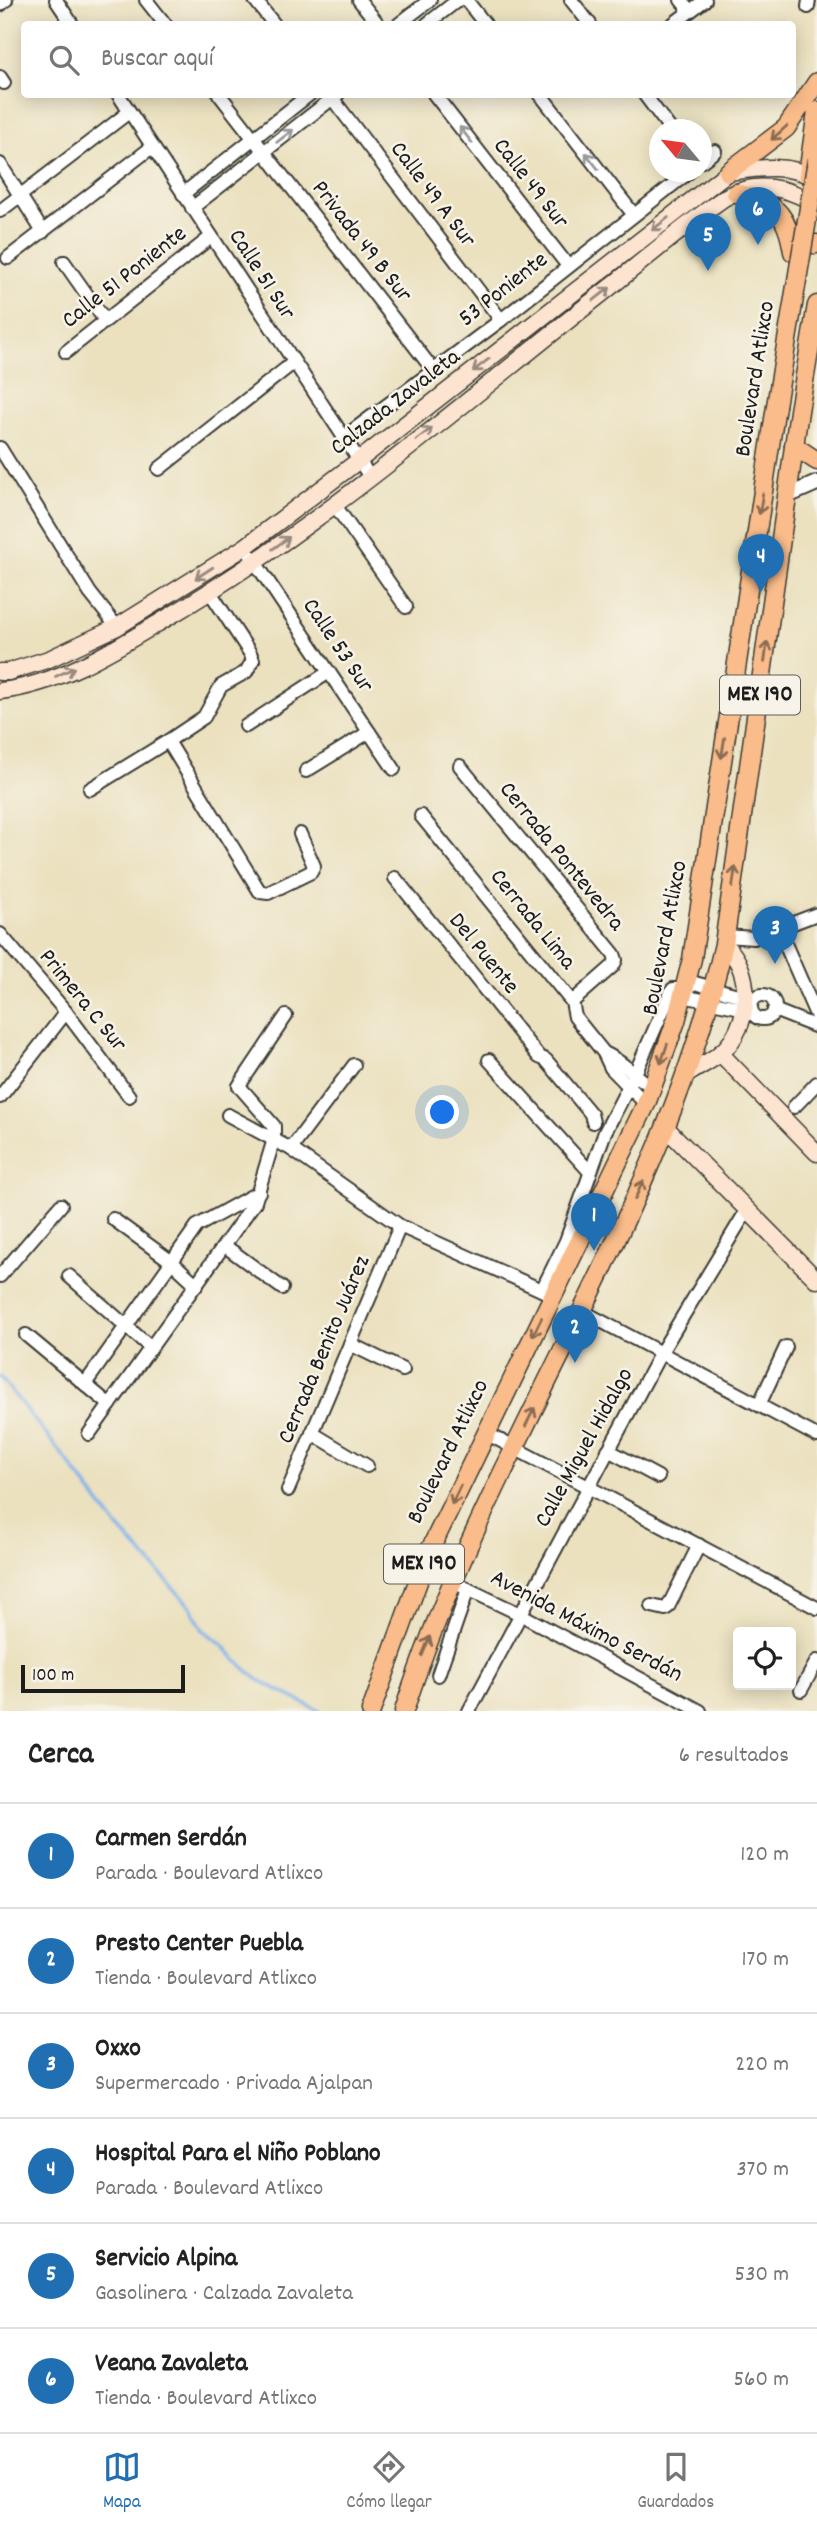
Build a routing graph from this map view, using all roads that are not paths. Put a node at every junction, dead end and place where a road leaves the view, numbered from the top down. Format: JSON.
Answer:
{"nodes":[{"id":1,"x":6,"y":0,"type":"edge"},
{"id":2,"x":56,"y":0,"type":"edge"},
{"id":3,"x":146,"y":0,"type":"edge"},
{"id":4,"x":255,"y":0,"type":"edge"},
{"id":5,"x":359,"y":0,"type":"edge"},
{"id":6,"x":430,"y":0,"type":"edge"},
{"id":7,"x":458,"y":0,"type":"edge"},
{"id":8,"x":466,"y":0,"type":"edge"},
{"id":9,"x":571,"y":0,"type":"edge"},
{"id":10,"x":681,"y":0,"type":"edge"},
{"id":11,"x":705,"y":0,"type":"edge"},
{"id":12,"x":0,"y":5,"type":"edge"},
{"id":13,"x":690,"y":11,"type":"junction"},
{"id":14,"x":70,"y":21,"type":"edge"},
{"id":15,"x":163,"y":21,"type":"edge"},
{"id":16,"x":272,"y":21,"type":"edge"},
{"id":17,"x":376,"y":21,"type":"edge"},
{"id":18,"x":403,"y":21,"type":"edge"},
{"id":19,"x":431,"y":21,"type":"edge"},
{"id":20,"x":483,"y":21,"type":"edge"},
{"id":21,"x":588,"y":21,"type":"edge"},
{"id":22,"x":677,"y":21,"type":"edge"},
{"id":23,"x":817,"y":82,"type":"edge"},
{"id":24,"x":120,"y":98,"type":"edge"},
{"id":25,"x":222,"y":98,"type":"edge"},
{"id":26,"x":305,"y":98,"type":"edge"},
{"id":27,"x":331,"y":98,"type":"edge"},
{"id":28,"x":334,"y":98,"type":"edge"},
{"id":29,"x":437,"y":98,"type":"edge"},
{"id":30,"x":543,"y":98,"type":"edge"},
{"id":31,"x":647,"y":98,"type":"edge"},
{"id":32,"x":817,"y":111,"type":"edge"},
{"id":33,"x":129,"y":112,"type":"junction"},
{"id":34,"x":663,"y":119,"type":"edge"},
{"id":35,"x":254,"y":139,"type":"junction"},
{"id":36,"x":815,"y":141,"type":"edge"},
{"id":37,"x":152,"y":147,"type":"junction"},
{"id":38,"x":264,"y":152,"type":"junction"},
{"id":39,"x":715,"y":152,"type":"dead end"},
{"id":40,"x":712,"y":154,"type":"edge"},
{"id":41,"x":0,"y":164,"type":"edge"},
{"id":42,"x":814,"y":171,"type":"edge"},
{"id":43,"x":728,"y":172,"type":"junction"},
{"id":44,"x":676,"y":182,"type":"edge"},
{"id":45,"x":736,"y":193,"type":"junction"},
{"id":46,"x":183,"y":194,"type":"junction"},
{"id":47,"x":20,"y":197,"type":"junction"},
{"id":48,"x":811,"y":201,"type":"edge"},
{"id":49,"x":192,"y":208,"type":"junction"},
{"id":50,"x":0,"y":211,"type":"edge"},
{"id":51,"x":634,"y":215,"type":"junction"},
{"id":52,"x":43,"y":232,"type":"junction"},
{"id":53,"x":211,"y":237,"type":"junction"},
{"id":54,"x":817,"y":244,"type":"edge"},
{"id":55,"x":793,"y":252,"type":"junction"},
{"id":56,"x":8,"y":258,"type":"dead end"},
{"id":57,"x":64,"y":262,"type":"dead end"},
{"id":58,"x":568,"y":267,"type":"junction"},
{"id":59,"x":817,"y":305,"type":"edge"},
{"id":60,"x":104,"y":320,"type":"junction"},
{"id":61,"x":501,"y":320,"type":"junction"},
{"id":62,"x":66,"y":352,"type":"dead end"},
{"id":63,"x":293,"y":363,"type":"junction"},
{"id":64,"x":817,"y":365,"type":"edge"},
{"id":65,"x":434,"y":371,"type":"junction"},
{"id":66,"x":344,"y":438,"type":"junction"},
{"id":67,"x":794,"y":446,"type":"junction"},
{"id":68,"x":0,"y":448,"type":"edge"},
{"id":69,"x":770,"y":448,"type":"junction"},
{"id":70,"x":358,"y":461,"type":"junction"},
{"id":71,"x":817,"y":461,"type":"edge"},
{"id":72,"x":5,"y":467,"type":"edge"},
{"id":73,"x":159,"y":469,"type":"dead end"},
{"id":74,"x":370,"y":477,"type":"junction"},
{"id":75,"x":817,"y":482,"type":"edge"},
{"id":76,"x":788,"y":496,"type":"junction"},
{"id":77,"x":334,"y":504,"type":"junction"},
{"id":78,"x":245,"y":547,"type":"junction"},
{"id":79,"x":256,"y":562,"type":"junction"},
{"id":80,"x":211,"y":592,"type":"junction"},
{"id":81,"x":406,"y":607,"type":"dead end"},
{"id":82,"x":117,"y":627,"type":"junction"},
{"id":83,"x":0,"y":672,"type":"edge"},
{"id":84,"x":329,"y":672,"type":"junction"},
{"id":85,"x":0,"y":691,"type":"edge"},
{"id":86,"x":246,"y":726,"type":"dead end"},
{"id":87,"x":369,"y":732,"type":"junction"},
{"id":88,"x":167,"y":741,"type":"junction"},
{"id":89,"x":460,"y":766,"type":"dead end"},
{"id":90,"x":394,"y":769,"type":"dead end"},
{"id":91,"x":306,"y":772,"type":"dead end"},
{"id":92,"x":90,"y":789,"type":"dead end"},
{"id":93,"x":421,"y":816,"type":"dead end"},
{"id":94,"x":300,"y":834,"type":"dead end"},
{"id":95,"x":395,"y":877,"type":"dead end"},
{"id":96,"x":817,"y":914,"type":"edge"},
{"id":97,"x":0,"y":934,"type":"edge"},
{"id":98,"x":783,"y":939,"type":"dead end"},
{"id":99,"x":725,"y":940,"type":"junction"},
{"id":100,"x":684,"y":989,"type":"junction"},
{"id":101,"x":712,"y":995,"type":"junction"},
{"id":102,"x":572,"y":1002,"type":"junction"},
{"id":103,"x":748,"y":1004,"type":"junction"},
{"id":104,"x":774,"y":1010,"type":"junction"},
{"id":105,"x":66,"y":1012,"type":"junction"},
{"id":106,"x":286,"y":1016,"type":"dead end"},
{"id":107,"x":817,"y":1017,"type":"edge"},
{"id":108,"x":817,"y":1027,"type":"edge"},
{"id":109,"x":720,"y":1053,"type":"junction"},
{"id":110,"x":489,"y":1060,"type":"dead end"},
{"id":111,"x":355,"y":1065,"type":"dead end"},
{"id":112,"x":688,"y":1074,"type":"junction"},
{"id":113,"x":632,"y":1081,"type":"junction"},
{"id":114,"x":817,"y":1083,"type":"edge"},
{"id":115,"x":649,"y":1095,"type":"junction"},
{"id":116,"x":129,"y":1096,"type":"dead end"},
{"id":117,"x":0,"y":1097,"type":"edge"},
{"id":118,"x":794,"y":1107,"type":"dead end"},
{"id":119,"x":228,"y":1115,"type":"dead end"},
{"id":120,"x":666,"y":1128,"type":"junction"},
{"id":121,"x":605,"y":1132,"type":"junction"},
{"id":122,"x":274,"y":1139,"type":"junction"},
{"id":123,"x":291,"y":1149,"type":"junction"},
{"id":124,"x":817,"y":1153,"type":"edge"},
{"id":125,"x":590,"y":1172,"type":"junction"},
{"id":126,"x":260,"y":1192,"type":"junction"},
{"id":127,"x":61,"y":1205,"type":"dead end"},
{"id":128,"x":747,"y":1210,"type":"junction"},
{"id":129,"x":113,"y":1219,"type":"dead end"},
{"id":130,"x":400,"y":1226,"type":"junction"},
{"id":131,"x":225,"y":1245,"type":"junction"},
{"id":132,"x":172,"y":1262,"type":"junction"},
{"id":133,"x":557,"y":1271,"type":"junction"},
{"id":134,"x":0,"y":1276,"type":"edge"},
{"id":135,"x":69,"y":1276,"type":"dead end"},
{"id":136,"x":816,"y":1278,"type":"edge"},
{"id":137,"x":197,"y":1285,"type":"junction"},
{"id":138,"x":282,"y":1288,"type":"dead end"},
{"id":139,"x":547,"y":1292,"type":"junction"},
{"id":140,"x":582,"y":1311,"type":"junction"},
{"id":141,"x":126,"y":1328,"type":"junction"},
{"id":142,"x":26,"y":1335,"type":"dead end"},
{"id":143,"x":350,"y":1344,"type":"junction"},
{"id":144,"x":786,"y":1347,"type":"dead end"},
{"id":145,"x":151,"y":1348,"type":"junction"},
{"id":146,"x":660,"y":1354,"type":"junction"},
{"id":147,"x":403,"y":1370,"type":"dead end"},
{"id":148,"x":85,"y":1384,"type":"junction"},
{"id":149,"x":110,"y":1405,"type":"junction"},
{"id":150,"x":759,"y":1405,"type":"junction"},
{"id":151,"x":312,"y":1433,"type":"junction"},
{"id":152,"x":486,"y":1433,"type":"junction"},
{"id":153,"x":89,"y":1434,"type":"dead end"},
{"id":154,"x":817,"y":1436,"type":"edge"},
{"id":155,"x":515,"y":1448,"type":"junction"},
{"id":156,"x":608,"y":1450,"type":"junction"},
{"id":157,"x":368,"y":1466,"type":"dead end"},
{"id":158,"x":658,"y":1477,"type":"dead end"},
{"id":159,"x":588,"y":1486,"type":"junction"},
{"id":160,"x":288,"y":1490,"type":"dead end"},
{"id":161,"x":699,"y":1545,"type":"junction"},
{"id":162,"x":460,"y":1586,"type":"junction"},
{"id":163,"x":652,"y":1606,"type":"dead end"},
{"id":164,"x":817,"y":1608,"type":"edge"},
{"id":165,"x":520,"y":1614,"type":"junction"},
{"id":166,"x":817,"y":1661,"type":"edge"},
{"id":167,"x":438,"y":1675,"type":"dead end"},
{"id":168,"x":801,"y":1690,"type":"dead end"},
{"id":169,"x":373,"y":1705,"type":"edge"},
{"id":170,"x":675,"y":1705,"type":"edge"},
{"id":171,"x":404,"y":1711,"type":"edge"},
{"id":172,"x":469,"y":1711,"type":"edge"},
{"id":173,"x":700,"y":1711,"type":"edge"}],
"edges":[{"from":1,"to":12,"type":"street"},
{"from":2,"to":14,"type":"street"},
{"from":3,"to":15,"type":"street"},
{"from":4,"to":16,"type":"street"},
{"from":5,"to":17,"type":"street"},
{"from":6,"to":18,"type":"street"},
{"from":7,"to":19,"type":"street"},
{"from":8,"to":20,"type":"street"},
{"from":9,"to":21,"type":"street"},
{"from":10,"to":13,"type":"street"},
{"from":11,"to":13,"type":"street"},
{"from":13,"to":22,"type":"street"},
{"from":23,"to":43,"type":"main road","one_way":true},
{"from":24,"to":33,"type":"street","name":"Calle 51 Sur"},
{"from":25,"to":35,"type":"street","name":"Privada 49 B Sur"},
{"from":26,"to":35,"type":"street"},
{"from":38,"to":27,"type":"street","one_way":true},
{"from":28,"to":61,"type":"street","name":"Calle 49 A Sur"},
{"from":58,"to":29,"type":"street","name":"Calle 49 Sur","one_way":true},
{"from":51,"to":30,"type":"street","one_way":true},
{"from":31,"to":34,"type":"street"},
{"from":32,"to":36,"type":"main road"},
{"from":33,"to":37,"type":"street","name":"Calle 51 Sur"},
{"from":33,"to":47,"type":"street"},
{"from":35,"to":38,"type":"street","name":"Privada 49 B Sur"},
{"from":35,"to":46,"type":"street"},
{"from":36,"to":42,"type":"main road"},
{"from":37,"to":46,"type":"street","name":"Calle 51 Sur"},
{"from":37,"to":52,"type":"street"},
{"from":38,"to":49,"type":"street"},
{"from":38,"to":65,"type":"street","name":"Privada 49 B Sur"},
{"from":39,"to":40,"type":"street"},
{"from":41,"to":47,"type":"street"},
{"from":42,"to":43,"type":"main road","name":"Calzada Zavaleta"},
{"from":42,"to":48,"type":"main road"},
{"from":42,"to":69,"type":"main road","name":"Boulevard Atlixco","number":"MEX 190","bridge":true},
{"from":43,"to":70,"type":"main road","name":"Calzada Zavaleta","one_way":true},
{"from":44,"to":51,"type":"street","name":"53 Poniente"},
{"from":45,"to":48,"type":"main road","name":"Calzada Zavaleta"},
{"from":45,"to":55,"type":"main road"},
{"from":74,"to":45,"type":"main road","name":"Calzada Zavaleta","one_way":true},
{"from":46,"to":49,"type":"street","name":"Calle 51 Sur"},
{"from":47,"to":50,"type":"street"},
{"from":47,"to":52,"type":"street"},
{"from":48,"to":55,"type":"main road"},
{"from":49,"to":53,"type":"street","name":"Calle 51 Sur"},
{"from":51,"to":58,"type":"street","name":"53 Poniente"},
{"from":52,"to":56,"type":"street"},
{"from":53,"to":60,"type":"street","name":"Calle 51 Poniente"},
{"from":53,"to":63,"type":"street","name":"Calle 51 Sur"},
{"from":54,"to":55,"type":"main road"},
{"from":55,"to":69,"type":"main road"},
{"from":57,"to":60,"type":"street"},
{"from":58,"to":61,"type":"street","name":"53 Poniente"},
{"from":59,"to":67,"type":"main road","name":"Boulevard Atlixco","number":"MEX 190"},
{"from":60,"to":62,"type":"street","name":"Calle 51 Poniente"},
{"from":61,"to":65,"type":"street","name":"53 Poniente"},
{"from":63,"to":66,"type":"street","name":"Calle 51 Sur"},
{"from":63,"to":73,"type":"street"},
{"from":64,"to":67,"type":"main road"},
{"from":65,"to":66,"type":"street","name":"53 Poniente"},
{"from":66,"to":70,"type":"street","name":"Calle 51 Sur"},
{"from":67,"to":71,"type":"main road"},
{"from":67,"to":76,"type":"main road","name":"Boulevard Atlixco","number":"MEX 190"},
{"from":68,"to":72,"type":"street"},
{"from":69,"to":100,"type":"main road","name":"Boulevard Atlixco","number":"MEX 190","one_way":true},
{"from":70,"to":74,"type":"street","name":"Calle 51 Sur"},
{"from":70,"to":78,"type":"main road","name":"Calzada Zavaleta"},
{"from":72,"to":82,"type":"street"},
{"from":74,"to":77,"type":"main road","name":"Calzada Zavaleta"},
{"from":75,"to":76,"type":"street"},
{"from":99,"to":76,"type":"main road","name":"Boulevard Atlixco","number":"MEX 190","one_way":true},
{"from":79,"to":77,"type":"main road","name":"Calzada Zavaleta","one_way":true},
{"from":77,"to":81,"type":"street"},
{"from":78,"to":79,"type":"street","name":"Calle 53 Sur"},
{"from":78,"to":82,"type":"main road","name":"Calzada Zavaleta","one_way":true},
{"from":79,"to":80,"type":"main road","name":"Calzada Zavaleta"},
{"from":79,"to":84,"type":"street","name":"Calle 53 Sur"},
{"from":85,"to":80,"type":"main road","name":"Calzada Zavaleta","one_way":true},
{"from":80,"to":88,"type":"street"},
{"from":82,"to":83,"type":"main road","name":"Calzada Zavaleta"},
{"from":84,"to":86,"type":"street"},
{"from":84,"to":87,"type":"street","name":"Calle 53 Sur"},
{"from":87,"to":90,"type":"street","name":"Calle 53 Sur"},
{"from":87,"to":91,"type":"street"},
{"from":88,"to":92,"type":"street"},
{"from":88,"to":94,"type":"street"},
{"from":89,"to":102,"type":"street","name":"Cerrada Pontevedra"},
{"from":93,"to":102,"type":"street","name":"Cerrada Lima"},
{"from":95,"to":121,"type":"street","name":"Del Puente"},
{"from":96,"to":99,"type":"street"},
{"from":97,"to":105,"type":"street","name":"Primera C Sur"},
{"from":98,"to":107,"type":"street"},
{"from":99,"to":101,"type":"main road","name":"Boulevard Atlixco","number":"MEX 190"},
{"from":99,"to":103,"type":"main road"},
{"from":100,"to":101,"type":"street"},
{"from":100,"to":113,"type":"street"},
{"from":100,"to":115,"type":"main road","name":"Boulevard Atlixco","number":"MEX 190","one_way":true},
{"from":101,"to":103,"type":"street"},
{"from":101,"to":112,"type":"main road","name":"Boulevard Atlixco","number":"MEX 190"},
{"from":102,"to":113,"type":"street","name":"Cerrada Lima"},
{"from":103,"to":104,"type":"street"},
{"from":103,"to":104,"type":"street"},
{"from":103,"to":109,"type":"main road"},
{"from":104,"to":108,"type":"street"},
{"from":105,"to":116,"type":"street","name":"Primera C Sur"},
{"from":105,"to":117,"type":"street"},
{"from":106,"to":122,"type":"street"},
{"from":109,"to":112,"type":"main road"},
{"from":109,"to":124,"type":"main road"},
{"from":110,"to":125,"type":"street"},
{"from":111,"to":123,"type":"street"},
{"from":112,"to":120,"type":"main road","name":"Boulevard Atlixco","number":"MEX 190"},
{"from":113,"to":115,"type":"street","name":"Cerrada Lima"},
{"from":113,"to":115,"type":"street","name":"Cerrada Lima"},
{"from":113,"to":121,"type":"street"},
{"from":114,"to":118,"type":"street"},
{"from":115,"to":133,"type":"main road","name":"Boulevard Atlixco","number":"MEX 190"},
{"from":119,"to":122,"type":"street"},
{"from":120,"to":128,"type":"main road"},
{"from":140,"to":120,"type":"main road","name":"Boulevard Atlixco","number":"MEX 190","one_way":true},
{"from":121,"to":125,"type":"street"},
{"from":122,"to":123,"type":"street"},
{"from":122,"to":126,"type":"street"},
{"from":123,"to":130,"type":"street"},
{"from":125,"to":133,"type":"street"},
{"from":126,"to":131,"type":"street"},
{"from":126,"to":132,"type":"street"},
{"from":127,"to":134,"type":"street"},
{"from":128,"to":136,"type":"main road"},
{"from":128,"to":146,"type":"street","name":"Calle Miguel Hidalgo"},
{"from":129,"to":132,"type":"street"},
{"from":130,"to":139,"type":"street"},
{"from":130,"to":143,"type":"street","name":"Cerrada Benito Juárez"},
{"from":131,"to":137,"type":"street"},
{"from":131,"to":138,"type":"street"},
{"from":132,"to":137,"type":"street"},
{"from":132,"to":141,"type":"street"},
{"from":133,"to":139,"type":"main road","name":"Boulevard Atlixco","number":"MEX 190"},
{"from":135,"to":141,"type":"street"},
{"from":137,"to":145,"type":"street"},
{"from":139,"to":152,"type":"main road","name":"Boulevard Atlixco","number":"MEX 190","one_way":true},
{"from":140,"to":146,"type":"street"},
{"from":155,"to":140,"type":"main road","name":"Boulevard Atlixco","number":"MEX 190","one_way":true},
{"from":141,"to":145,"type":"street"},
{"from":141,"to":148,"type":"street"},
{"from":142,"to":148,"type":"street"},
{"from":143,"to":147,"type":"street"},
{"from":143,"to":151,"type":"street","name":"Cerrada Benito Juárez"},
{"from":144,"to":150,"type":"street"},
{"from":145,"to":149,"type":"street"},
{"from":146,"to":150,"type":"street"},
{"from":146,"to":156,"type":"street","name":"Calle Miguel Hidalgo"},
{"from":148,"to":149,"type":"street"},
{"from":149,"to":153,"type":"street"},
{"from":150,"to":154,"type":"street"},
{"from":151,"to":157,"type":"street"},
{"from":151,"to":160,"type":"street","name":"Cerrada Benito Juárez"},
{"from":152,"to":155,"type":"street"},
{"from":152,"to":169,"type":"main road","name":"Boulevard Atlixco","number":"MEX 190","one_way":true},
{"from":155,"to":159,"type":"street"},
{"from":155,"to":162,"type":"main road","name":"Boulevard Atlixco","number":"MEX 190"},
{"from":156,"to":158,"type":"street"},
{"from":156,"to":159,"type":"street","name":"Calle Miguel Hidalgo"},
{"from":159,"to":161,"type":"street"},
{"from":159,"to":165,"type":"street","name":"Calle Miguel Hidalgo"},
{"from":161,"to":163,"type":"street"},
{"from":161,"to":164,"type":"street"},
{"from":162,"to":165,"type":"street","name":"Avenida Máximo Serdán"},
{"from":162,"to":167,"type":"street"},
{"from":171,"to":162,"type":"main road","name":"Boulevard Atlixco","number":"MEX 190","one_way":true},
{"from":165,"to":170,"type":"street","name":"Avenida Máximo Serdán"},
{"from":165,"to":172,"type":"street","name":"Calle Miguel Hidalgo"},
{"from":166,"to":168,"type":"street"},
{"from":170,"to":173,"type":"street","name":"Avenida Máximo Serdán"}]}
